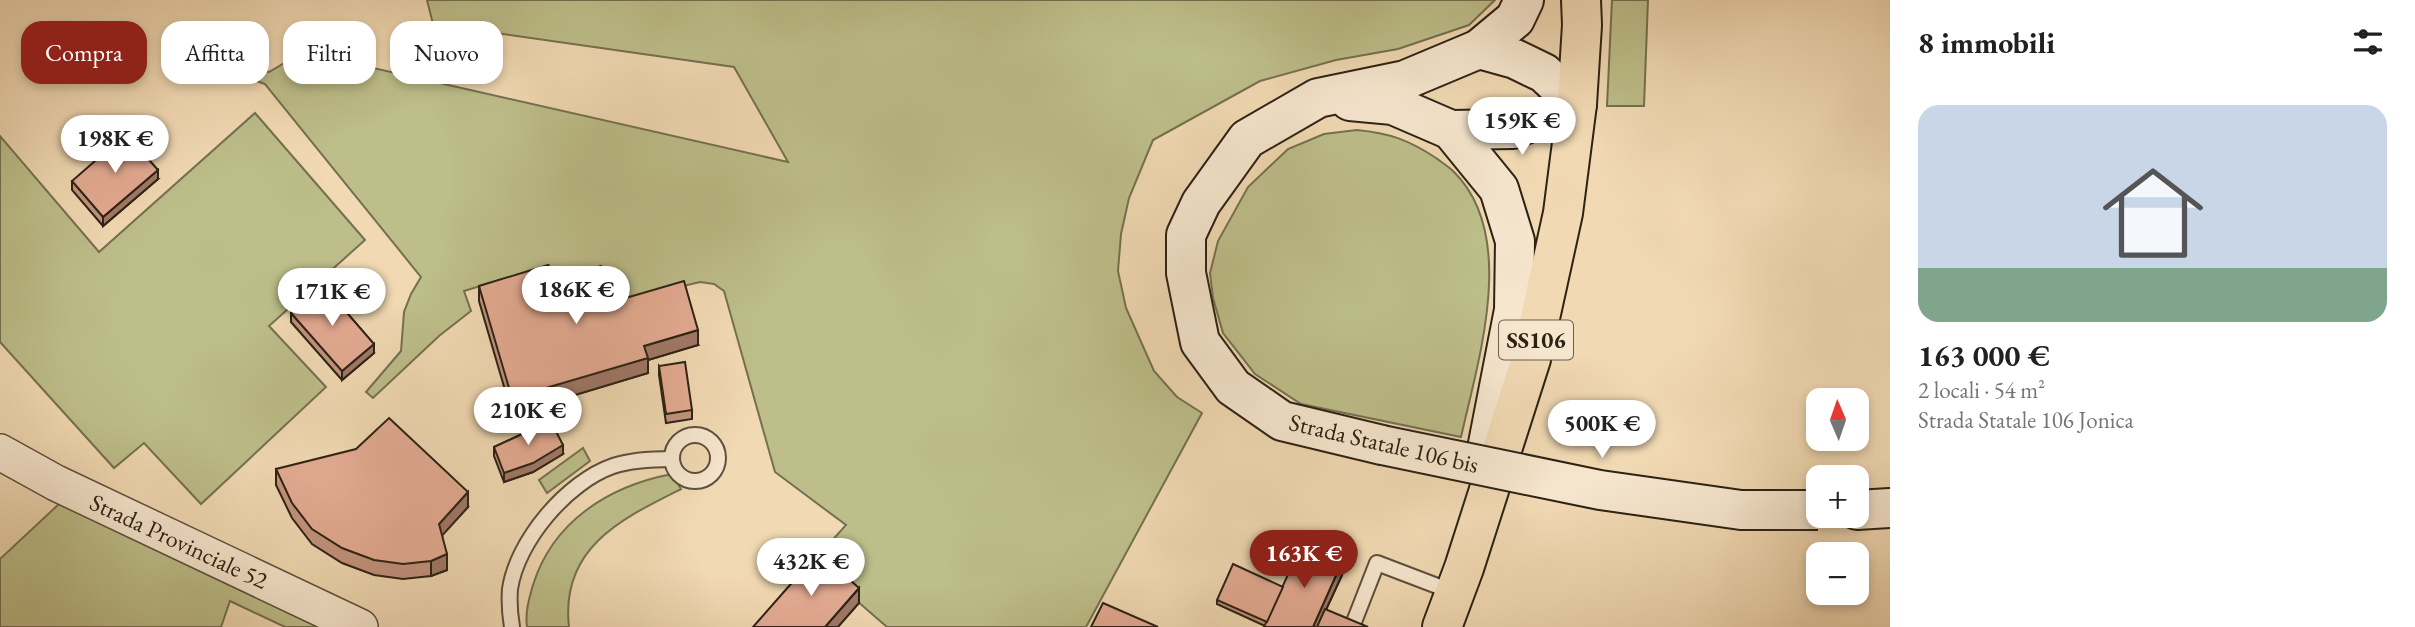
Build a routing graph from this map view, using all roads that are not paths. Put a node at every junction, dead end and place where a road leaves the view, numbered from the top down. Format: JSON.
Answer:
{"nodes":[{"id":1,"x":1524,"y":0,"type":"edge"},
{"id":2,"x":1581,"y":0,"type":"edge"},
{"id":3,"x":1479,"y":49,"type":"junction"},
{"id":4,"x":1318,"y":97,"type":"junction"},
{"id":5,"x":1577,"y":104,"type":"junction"},
{"id":6,"x":1451,"y":130,"type":"junction"},
{"id":7,"x":0,"y":452,"type":"edge"},
{"id":8,"x":672,"y":459,"type":"dead end"},
{"id":9,"x":1890,"y":508,"type":"edge"},
{"id":10,"x":1869,"y":509,"type":"edge"},
{"id":11,"x":1806,"y":510,"type":"edge"},
{"id":12,"x":1453,"y":596,"type":"edge"},
{"id":13,"x":360,"y":627,"type":"edge"},
{"id":14,"x":512,"y":627,"type":"edge"},
{"id":15,"x":1352,"y":627,"type":"edge"}],
"edges":[{"from":1,"to":3,"type":"main road","name":"Strada Statale 106 bis"},
{"from":2,"to":5,"type":"main road","number":"SS106"},
{"from":3,"to":4,"type":"main road","name":"Strada Statale 106 bis"},
{"from":3,"to":5,"type":"main road"},
{"from":4,"to":6,"type":"main road"},
{"from":4,"to":11,"type":"main road","name":"Strada Statale 106 bis","bridge":true},
{"from":5,"to":6,"type":"main road"},
{"from":5,"to":12,"type":"main road","number":"SS106"},
{"from":6,"to":12,"type":"main road"},
{"from":7,"to":13,"type":"street","name":"Strada Provinciale 52"},
{"from":8,"to":14,"type":"lane"},
{"from":9,"to":10,"type":"main road"},
{"from":12,"to":15,"type":"lane"}]}
